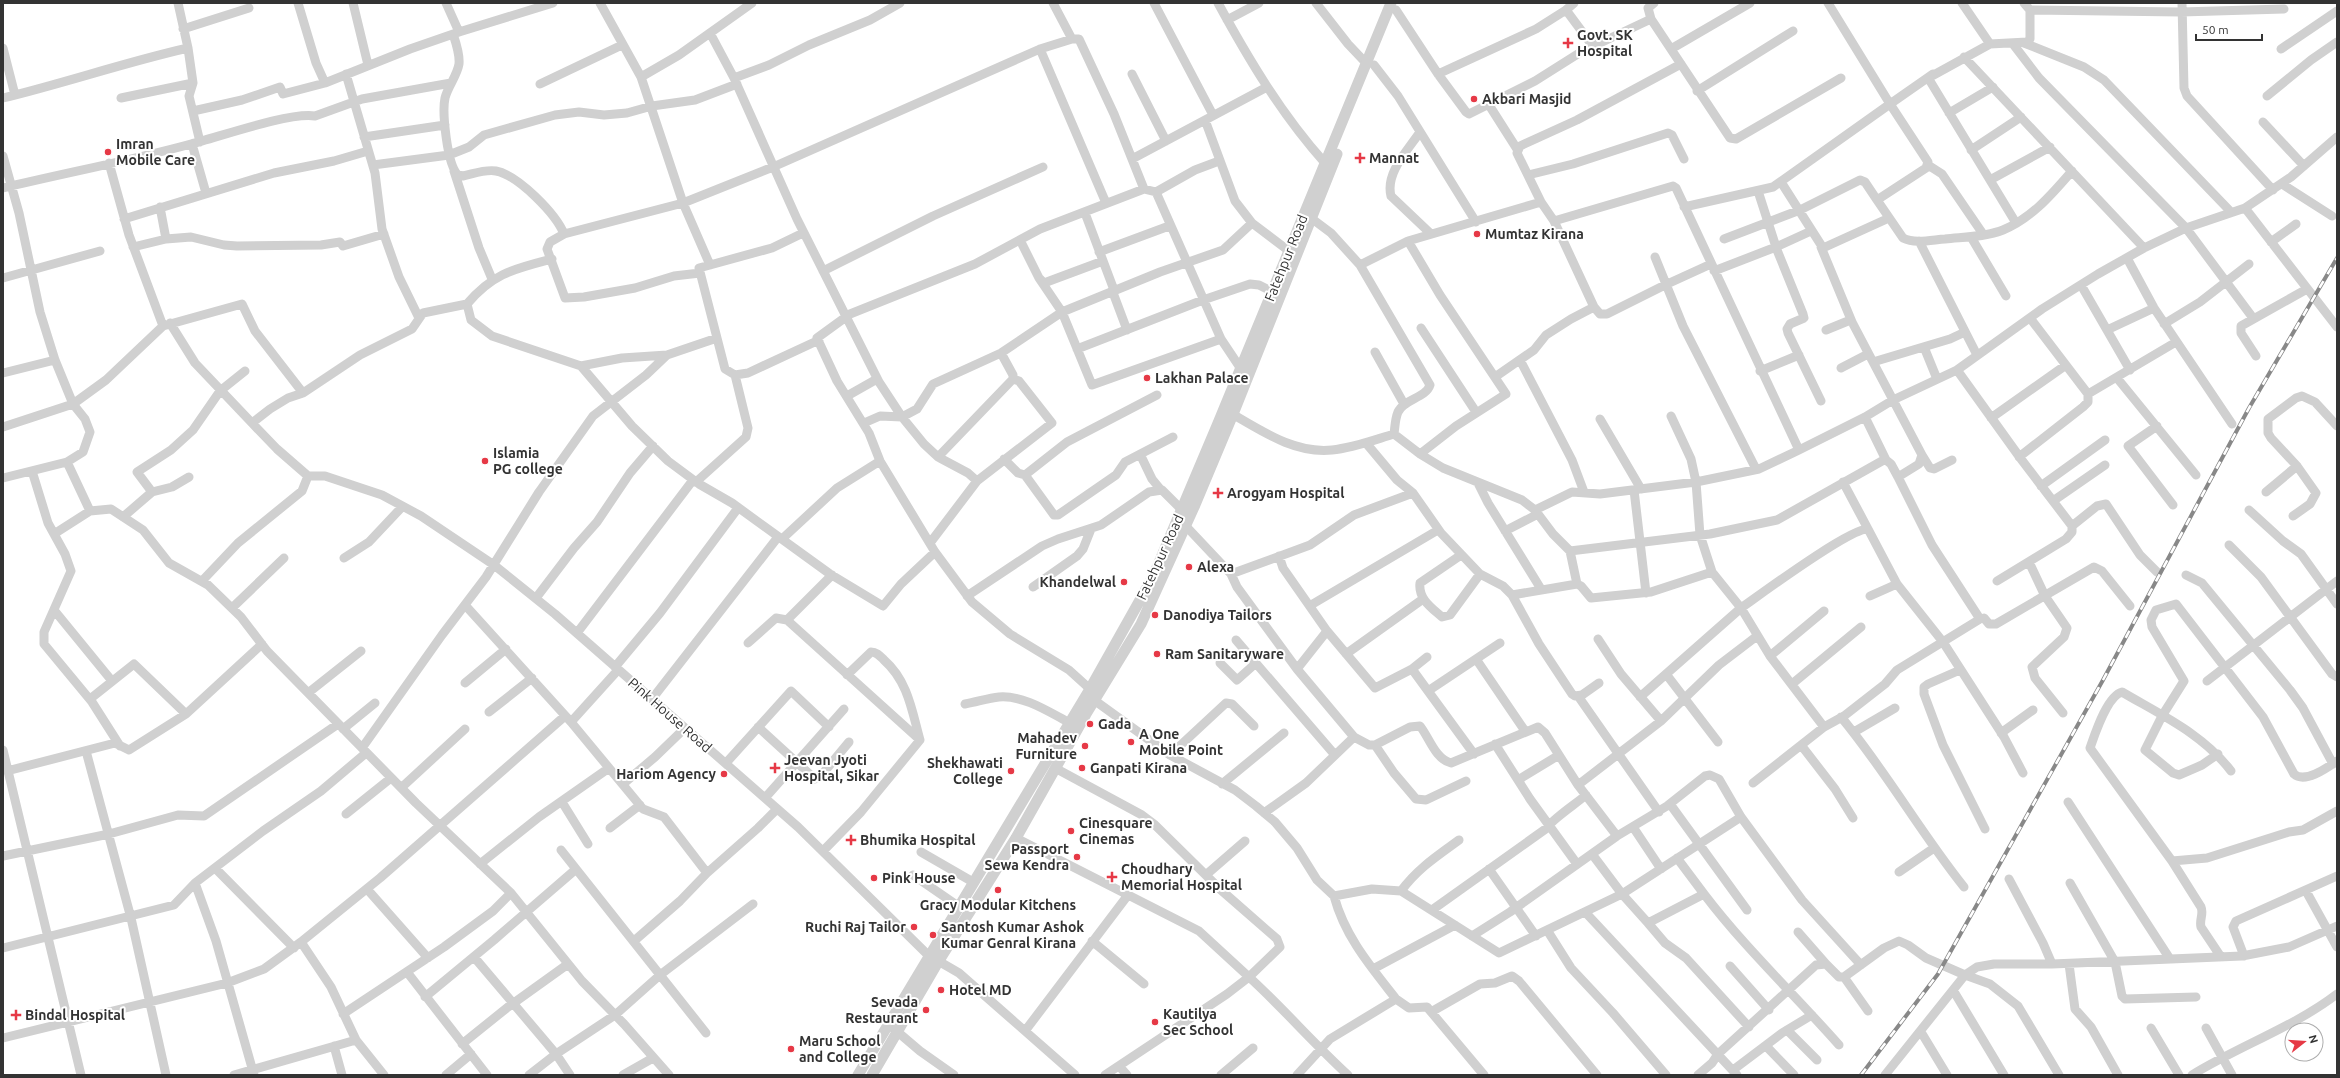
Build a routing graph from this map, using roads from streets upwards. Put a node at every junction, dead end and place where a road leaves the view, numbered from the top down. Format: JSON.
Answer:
{"nodes":[{"id":1,"x":178,"y":3,"type":"edge"},
{"id":2,"x":298,"y":3,"type":"edge"},
{"id":3,"x":353,"y":3,"type":"edge"},
{"id":4,"x":446,"y":3,"type":"edge"},
{"id":5,"x":552,"y":3,"type":"edge"},
{"id":6,"x":600,"y":3,"type":"edge"},
{"id":7,"x":752,"y":3,"type":"edge"},
{"id":8,"x":1053,"y":3,"type":"edge"},
{"id":9,"x":1154,"y":3,"type":"edge"},
{"id":10,"x":1218,"y":3,"type":"edge"},
{"id":11,"x":1259,"y":3,"type":"edge"},
{"id":12,"x":1316,"y":3,"type":"edge"},
{"id":13,"x":1574,"y":3,"type":"edge"},
{"id":14,"x":1654,"y":3,"type":"edge"},
{"id":15,"x":1750,"y":3,"type":"edge"},
{"id":16,"x":1828,"y":3,"type":"edge"},
{"id":17,"x":1962,"y":3,"type":"edge"},
{"id":18,"x":898,"y":4,"type":"edge"},
{"id":19,"x":1395,"y":5,"type":"edge"},
{"id":20,"x":2027,"y":6,"type":"edge"},
{"id":21,"x":2099,"y":6,"type":"edge"},
{"id":22,"x":249,"y":8,"type":"dead end"},
{"id":23,"x":2181,"y":8,"type":"edge"},
{"id":24,"x":2284,"y":9,"type":"dead end"},
{"id":25,"x":1566,"y":10,"type":"junction"},
{"id":26,"x":2337,"y":12,"type":"edge"},
{"id":27,"x":1651,"y":19,"type":"junction"},
{"id":28,"x":1227,"y":20,"type":"junction"},
{"id":29,"x":183,"y":29,"type":"junction"},
{"id":30,"x":1793,"y":31,"type":"dead end"},
{"id":31,"x":456,"y":33,"type":"junction"},
{"id":32,"x":710,"y":33,"type":"junction"},
{"id":33,"x":1072,"y":39,"type":"junction"},
{"id":34,"x":2337,"y":42,"type":"edge"},
{"id":35,"x":2024,"y":43,"type":"junction"},
{"id":36,"x":1990,"y":44,"type":"junction"},
{"id":37,"x":2013,"y":44,"type":"junction"},
{"id":38,"x":622,"y":45,"type":"junction"},
{"id":39,"x":1592,"y":45,"type":"junction"},
{"id":40,"x":3,"y":48,"type":"edge"},
{"id":41,"x":188,"y":48,"type":"junction"},
{"id":42,"x":1040,"y":49,"type":"junction"},
{"id":43,"x":1671,"y":49,"type":"junction"},
{"id":44,"x":2281,"y":49,"type":"dead end"},
{"id":45,"x":1964,"y":58,"type":"junction"},
{"id":46,"x":1370,"y":64,"type":"junction"},
{"id":47,"x":1681,"y":64,"type":"junction"},
{"id":48,"x":368,"y":65,"type":"junction"},
{"id":49,"x":346,"y":74,"type":"junction"},
{"id":50,"x":1132,"y":74,"type":"dead end"},
{"id":51,"x":1438,"y":74,"type":"junction"},
{"id":52,"x":1933,"y":74,"type":"junction"},
{"id":53,"x":641,"y":77,"type":"junction"},
{"id":54,"x":1841,"y":78,"type":"dead end"},
{"id":55,"x":736,"y":81,"type":"junction"},
{"id":56,"x":193,"y":82,"type":"junction"},
{"id":57,"x":324,"y":83,"type":"junction"},
{"id":58,"x":451,"y":83,"type":"junction"},
{"id":59,"x":540,"y":84,"type":"dead end"},
{"id":60,"x":1267,"y":87,"type":"junction"},
{"id":61,"x":1993,"y":87,"type":"junction"},
{"id":62,"x":1697,"y":91,"type":"junction"},
{"id":63,"x":15,"y":95,"type":"junction"},
{"id":64,"x":2267,"y":96,"type":"dead end"},
{"id":65,"x":3,"y":98,"type":"edge"},
{"id":66,"x":121,"y":98,"type":"dead end"},
{"id":67,"x":353,"y":103,"type":"junction"},
{"id":68,"x":1890,"y":104,"type":"junction"},
{"id":69,"x":1489,"y":105,"type":"junction"},
{"id":70,"x":652,"y":106,"type":"junction"},
{"id":71,"x":193,"y":111,"type":"junction"},
{"id":72,"x":1949,"y":113,"type":"junction"},
{"id":73,"x":1214,"y":115,"type":"junction"},
{"id":74,"x":2021,"y":117,"type":"junction"},
{"id":75,"x":1205,"y":120,"type":"junction"},
{"id":76,"x":2263,"y":122,"type":"dead end"},
{"id":77,"x":445,"y":125,"type":"junction"},
{"id":78,"x":1420,"y":132,"type":"junction"},
{"id":79,"x":364,"y":137,"type":"junction"},
{"id":80,"x":2337,"y":137,"type":"edge"},
{"id":81,"x":1166,"y":141,"type":"junction"},
{"id":82,"x":196,"y":143,"type":"junction"},
{"id":83,"x":2050,"y":147,"type":"junction"},
{"id":84,"x":1518,"y":149,"type":"junction"},
{"id":85,"x":1971,"y":150,"type":"junction"},
{"id":86,"x":368,"y":151,"type":"junction"},
{"id":87,"x":449,"y":155,"type":"junction"},
{"id":88,"x":3,"y":156,"type":"edge"},
{"id":89,"x":1132,"y":159,"type":"junction"},
{"id":90,"x":1684,"y":159,"type":"dead end"},
{"id":91,"x":1219,"y":160,"type":"junction"},
{"id":92,"x":109,"y":163,"type":"junction"},
{"id":93,"x":1325,"y":163,"type":"junction"},
{"id":94,"x":373,"y":165,"type":"junction"},
{"id":95,"x":1928,"y":166,"type":"junction"},
{"id":96,"x":2304,"y":166,"type":"junction"},
{"id":97,"x":1043,"y":167,"type":"dead end"},
{"id":98,"x":773,"y":168,"type":"junction"},
{"id":99,"x":454,"y":171,"type":"junction"},
{"id":100,"x":2072,"y":171,"type":"junction"},
{"id":101,"x":1528,"y":176,"type":"junction"},
{"id":102,"x":1990,"y":180,"type":"junction"},
{"id":103,"x":1781,"y":182,"type":"junction"},
{"id":104,"x":2282,"y":184,"type":"junction"},
{"id":105,"x":7,"y":187,"type":"edge"},
{"id":106,"x":1144,"y":189,"type":"junction"},
{"id":107,"x":1758,"y":190,"type":"junction"},
{"id":108,"x":2273,"y":190,"type":"junction"},
{"id":109,"x":1156,"y":192,"type":"junction"},
{"id":110,"x":206,"y":193,"type":"junction"},
{"id":111,"x":1317,"y":193,"type":"junction"},
{"id":112,"x":1877,"y":200,"type":"junction"},
{"id":113,"x":1106,"y":202,"type":"junction"},
{"id":114,"x":1541,"y":202,"type":"junction"},
{"id":115,"x":683,"y":203,"type":"junction"},
{"id":116,"x":1684,"y":207,"type":"junction"},
{"id":117,"x":160,"y":208,"type":"junction"},
{"id":118,"x":2245,"y":208,"type":"junction"},
{"id":119,"x":1800,"y":210,"type":"junction"},
{"id":120,"x":2231,"y":212,"type":"junction"},
{"id":121,"x":1085,"y":213,"type":"junction"},
{"id":122,"x":2332,"y":216,"type":"dead end"},
{"id":123,"x":124,"y":218,"type":"junction"},
{"id":124,"x":1311,"y":218,"type":"junction"},
{"id":125,"x":1889,"y":218,"type":"junction"},
{"id":126,"x":1554,"y":221,"type":"junction"},
{"id":127,"x":1252,"y":222,"type":"junction"},
{"id":128,"x":1476,"y":222,"type":"junction"},
{"id":129,"x":1769,"y":222,"type":"junction"},
{"id":130,"x":2016,"y":223,"type":"junction"},
{"id":131,"x":2296,"y":224,"type":"dead end"},
{"id":132,"x":1169,"y":226,"type":"junction"},
{"id":133,"x":2186,"y":228,"type":"junction"},
{"id":134,"x":1811,"y":231,"type":"junction"},
{"id":135,"x":803,"y":233,"type":"junction"},
{"id":136,"x":384,"y":234,"type":"junction"},
{"id":137,"x":564,"y":234,"type":"junction"},
{"id":138,"x":1431,"y":234,"type":"junction"},
{"id":139,"x":1983,"y":234,"type":"junction"},
{"id":140,"x":1971,"y":237,"type":"junction"},
{"id":141,"x":166,"y":239,"type":"junction"},
{"id":142,"x":1724,"y":239,"type":"dead end"},
{"id":143,"x":1020,"y":240,"type":"junction"},
{"id":144,"x":1408,"y":241,"type":"junction"},
{"id":145,"x":1919,"y":241,"type":"junction"},
{"id":146,"x":2271,"y":242,"type":"junction"},
{"id":147,"x":133,"y":247,"type":"junction"},
{"id":148,"x":1776,"y":247,"type":"junction"},
{"id":149,"x":1821,"y":247,"type":"junction"},
{"id":150,"x":2144,"y":248,"type":"junction"},
{"id":151,"x":100,"y":251,"type":"dead end"},
{"id":152,"x":1289,"y":251,"type":"junction"},
{"id":153,"x":1101,"y":257,"type":"junction"},
{"id":154,"x":1655,"y":257,"type":"dead end"},
{"id":155,"x":2126,"y":258,"type":"junction"},
{"id":156,"x":552,"y":259,"type":"junction"},
{"id":157,"x":1188,"y":263,"type":"junction"},
{"id":158,"x":2249,"y":264,"type":"dead end"},
{"id":159,"x":710,"y":265,"type":"junction"},
{"id":160,"x":1360,"y":265,"type":"junction"},
{"id":161,"x":1713,"y":267,"type":"junction"},
{"id":162,"x":31,"y":271,"type":"junction"},
{"id":163,"x":823,"y":271,"type":"junction"},
{"id":164,"x":700,"y":272,"type":"junction"},
{"id":165,"x":3,"y":278,"type":"edge"},
{"id":166,"x":1039,"y":278,"type":"junction"},
{"id":167,"x":492,"y":279,"type":"junction"},
{"id":168,"x":2226,"y":282,"type":"junction"},
{"id":169,"x":2081,"y":284,"type":"junction"},
{"id":170,"x":1665,"y":285,"type":"junction"},
{"id":171,"x":2307,"y":288,"type":"junction"},
{"id":172,"x":1113,"y":290,"type":"junction"},
{"id":173,"x":1273,"y":292,"type":"junction"},
{"id":174,"x":2006,"y":296,"type":"dead end"},
{"id":175,"x":1203,"y":300,"type":"junction"},
{"id":176,"x":467,"y":304,"type":"junction"},
{"id":177,"x":1594,"y":308,"type":"junction"},
{"id":178,"x":2154,"y":308,"type":"junction"},
{"id":179,"x":1062,"y":312,"type":"junction"},
{"id":180,"x":846,"y":317,"type":"junction"},
{"id":181,"x":419,"y":318,"type":"junction"},
{"id":182,"x":2030,"y":318,"type":"junction"},
{"id":183,"x":2253,"y":318,"type":"junction"},
{"id":184,"x":1852,"y":322,"type":"junction"},
{"id":185,"x":2164,"y":324,"type":"junction"},
{"id":186,"x":166,"y":325,"type":"junction"},
{"id":187,"x":1421,"y":328,"type":"dead end"},
{"id":188,"x":2337,"y":328,"type":"edge"},
{"id":189,"x":1127,"y":330,"type":"junction"},
{"id":190,"x":1826,"y":330,"type":"dead end"},
{"id":191,"x":2107,"y":330,"type":"junction"},
{"id":192,"x":1965,"y":332,"type":"junction"},
{"id":193,"x":717,"y":338,"type":"junction"},
{"id":194,"x":1221,"y":339,"type":"junction"},
{"id":195,"x":819,"y":340,"type":"junction"},
{"id":196,"x":2176,"y":342,"type":"junction"},
{"id":197,"x":1924,"y":347,"type":"junction"},
{"id":198,"x":1077,"y":349,"type":"junction"},
{"id":199,"x":1375,"y":352,"type":"dead end"},
{"id":200,"x":1001,"y":353,"type":"junction"},
{"id":201,"x":667,"y":355,"type":"junction"},
{"id":202,"x":1799,"y":355,"type":"junction"},
{"id":203,"x":1977,"y":355,"type":"junction"},
{"id":204,"x":2256,"y":356,"type":"dead end"},
{"id":205,"x":1871,"y":358,"type":"junction"},
{"id":206,"x":55,"y":360,"type":"junction"},
{"id":207,"x":1520,"y":360,"type":"junction"},
{"id":208,"x":2066,"y":365,"type":"junction"},
{"id":209,"x":581,"y":366,"type":"junction"},
{"id":210,"x":1841,"y":368,"type":"dead end"},
{"id":211,"x":1241,"y":369,"type":"junction"},
{"id":212,"x":1957,"y":370,"type":"junction"},
{"id":213,"x":2130,"y":370,"type":"junction"},
{"id":214,"x":245,"y":371,"type":"dead end"},
{"id":215,"x":1760,"y":371,"type":"junction"},
{"id":216,"x":3,"y":373,"type":"edge"},
{"id":217,"x":735,"y":375,"type":"junction"},
{"id":218,"x":1495,"y":377,"type":"junction"},
{"id":219,"x":2117,"y":378,"type":"junction"},
{"id":220,"x":877,"y":379,"type":"junction"},
{"id":221,"x":1012,"y":379,"type":"junction"},
{"id":222,"x":1937,"y":379,"type":"junction"},
{"id":223,"x":220,"y":391,"type":"junction"},
{"id":224,"x":303,"y":393,"type":"junction"},
{"id":225,"x":2088,"y":394,"type":"junction"},
{"id":226,"x":1157,"y":395,"type":"dead end"},
{"id":227,"x":847,"y":396,"type":"junction"},
{"id":228,"x":1893,"y":400,"type":"junction"},
{"id":229,"x":612,"y":401,"type":"junction"},
{"id":230,"x":1821,"y":401,"type":"dead end"},
{"id":231,"x":73,"y":404,"type":"junction"},
{"id":232,"x":1404,"y":404,"type":"junction"},
{"id":233,"x":1229,"y":412,"type":"junction"},
{"id":234,"x":1476,"y":412,"type":"junction"},
{"id":235,"x":1671,"y":416,"type":"dead end"},
{"id":236,"x":902,"y":418,"type":"junction"},
{"id":237,"x":1865,"y":418,"type":"junction"},
{"id":238,"x":1991,"y":418,"type":"junction"},
{"id":239,"x":1600,"y":419,"type":"dead end"},
{"id":240,"x":864,"y":423,"type":"junction"},
{"id":241,"x":252,"y":424,"type":"junction"},
{"id":242,"x":2232,"y":424,"type":"dead end"},
{"id":243,"x":2157,"y":426,"type":"junction"},
{"id":244,"x":2337,"y":426,"type":"edge"},
{"id":245,"x":3,"y":427,"type":"edge"},
{"id":246,"x":1394,"y":434,"type":"junction"},
{"id":247,"x":1173,"y":437,"type":"dead end"},
{"id":248,"x":2105,"y":440,"type":"dead end"},
{"id":249,"x":1366,"y":443,"type":"junction"},
{"id":250,"x":653,"y":446,"type":"junction"},
{"id":251,"x":1799,"y":450,"type":"junction"},
{"id":252,"x":1140,"y":454,"type":"junction"},
{"id":253,"x":1420,"y":454,"type":"junction"},
{"id":254,"x":1922,"y":455,"type":"junction"},
{"id":255,"x":938,"y":457,"type":"junction"},
{"id":256,"x":2019,"y":457,"type":"junction"},
{"id":257,"x":1004,"y":459,"type":"junction"},
{"id":258,"x":1886,"y":460,"type":"junction"},
{"id":259,"x":1952,"y":460,"type":"dead end"},
{"id":260,"x":880,"y":461,"type":"junction"},
{"id":261,"x":67,"y":462,"type":"junction"},
{"id":262,"x":2105,"y":465,"type":"dead end"},
{"id":263,"x":2297,"y":466,"type":"junction"},
{"id":264,"x":1756,"y":470,"type":"junction"},
{"id":265,"x":32,"y":471,"type":"junction"},
{"id":266,"x":1024,"y":475,"type":"junction"},
{"id":267,"x":2196,"y":475,"type":"dead end"},
{"id":268,"x":308,"y":476,"type":"junction"},
{"id":269,"x":189,"y":477,"type":"dead end"},
{"id":270,"x":1898,"y":477,"type":"junction"},
{"id":271,"x":3,"y":478,"type":"edge"},
{"id":272,"x":695,"y":481,"type":"junction"},
{"id":273,"x":977,"y":481,"type":"junction"},
{"id":274,"x":1696,"y":482,"type":"junction"},
{"id":275,"x":1843,"y":482,"type":"junction"},
{"id":276,"x":1478,"y":483,"type":"junction"},
{"id":277,"x":2041,"y":486,"type":"junction"},
{"id":278,"x":1638,"y":489,"type":"junction"},
{"id":279,"x":1161,"y":490,"type":"junction"},
{"id":280,"x":152,"y":492,"type":"junction"},
{"id":281,"x":1584,"y":492,"type":"junction"},
{"id":282,"x":2266,"y":492,"type":"dead end"},
{"id":283,"x":1412,"y":493,"type":"junction"},
{"id":284,"x":2053,"y":501,"type":"junction"},
{"id":285,"x":2173,"y":505,"type":"dead end"},
{"id":286,"x":402,"y":506,"type":"junction"},
{"id":287,"x":738,"y":508,"type":"junction"},
{"id":288,"x":2249,"y":510,"type":"dead end"},
{"id":289,"x":90,"y":511,"type":"junction"},
{"id":290,"x":1536,"y":512,"type":"junction"},
{"id":291,"x":2293,"y":516,"type":"dead end"},
{"id":292,"x":123,"y":517,"type":"junction"},
{"id":293,"x":1182,"y":518,"type":"junction"},
{"id":294,"x":2072,"y":526,"type":"junction"},
{"id":295,"x":1091,"y":528,"type":"junction"},
{"id":296,"x":1868,"y":529,"type":"junction"},
{"id":297,"x":1438,"y":530,"type":"junction"},
{"id":298,"x":1505,"y":531,"type":"junction"},
{"id":299,"x":54,"y":534,"type":"junction"},
{"id":300,"x":1700,"y":535,"type":"junction"},
{"id":301,"x":780,"y":538,"type":"junction"},
{"id":302,"x":1640,"y":542,"type":"junction"},
{"id":303,"x":930,"y":543,"type":"junction"},
{"id":304,"x":2229,"y":546,"type":"dead end"},
{"id":305,"x":1570,"y":551,"type":"junction"},
{"id":306,"x":935,"y":552,"type":"junction"},
{"id":307,"x":1461,"y":555,"type":"junction"},
{"id":308,"x":1279,"y":556,"type":"junction"},
{"id":309,"x":284,"y":558,"type":"dead end"},
{"id":310,"x":344,"y":558,"type":"dead end"},
{"id":311,"x":2029,"y":562,"type":"junction"},
{"id":312,"x":494,"y":564,"type":"junction"},
{"id":313,"x":1712,"y":572,"type":"junction"},
{"id":314,"x":2157,"y":572,"type":"dead end"},
{"id":315,"x":1231,"y":574,"type":"junction"},
{"id":316,"x":1480,"y":574,"type":"junction"},
{"id":317,"x":832,"y":575,"type":"junction"},
{"id":318,"x":2186,"y":575,"type":"dead end"},
{"id":319,"x":202,"y":581,"type":"junction"},
{"id":320,"x":1997,"y":581,"type":"dead end"},
{"id":321,"x":2337,"y":581,"type":"edge"},
{"id":322,"x":1577,"y":584,"type":"junction"},
{"id":323,"x":1898,"y":584,"type":"junction"},
{"id":324,"x":1033,"y":588,"type":"dead end"},
{"id":325,"x":1542,"y":589,"type":"junction"},
{"id":326,"x":2327,"y":589,"type":"junction"},
{"id":327,"x":1646,"y":593,"type":"junction"},
{"id":328,"x":1512,"y":595,"type":"junction"},
{"id":329,"x":967,"y":596,"type":"junction"},
{"id":330,"x":1870,"y":596,"type":"dead end"},
{"id":331,"x":2045,"y":596,"type":"junction"},
{"id":332,"x":536,"y":598,"type":"junction"},
{"id":333,"x":1423,"y":599,"type":"junction"},
{"id":334,"x":2337,"y":604,"type":"edge"},
{"id":335,"x":465,"y":605,"type":"junction"},
{"id":336,"x":1311,"y":605,"type":"junction"},
{"id":337,"x":2130,"y":606,"type":"dead end"},
{"id":338,"x":232,"y":608,"type":"junction"},
{"id":339,"x":1741,"y":608,"type":"junction"},
{"id":340,"x":54,"y":610,"type":"junction"},
{"id":341,"x":1824,"y":611,"type":"dead end"},
{"id":342,"x":2291,"y":617,"type":"junction"},
{"id":343,"x":1980,"y":619,"type":"junction"},
{"id":344,"x":787,"y":620,"type":"junction"},
{"id":345,"x":1861,"y":626,"type":"dead end"},
{"id":346,"x":1327,"y":631,"type":"junction"},
{"id":347,"x":577,"y":633,"type":"junction"},
{"id":348,"x":1757,"y":636,"type":"junction"},
{"id":349,"x":1598,"y":639,"type":"dead end"},
{"id":350,"x":1236,"y":640,"type":"dead end"},
{"id":351,"x":1942,"y":642,"type":"junction"},
{"id":352,"x":748,"y":643,"type":"dead end"},
{"id":353,"x":1500,"y":643,"type":"dead end"},
{"id":354,"x":262,"y":644,"type":"junction"},
{"id":355,"x":2254,"y":646,"type":"junction"},
{"id":356,"x":506,"y":649,"type":"junction"},
{"id":357,"x":361,"y":651,"type":"dead end"},
{"id":358,"x":1346,"y":654,"type":"junction"},
{"id":359,"x":1770,"y":656,"type":"junction"},
{"id":360,"x":1427,"y":657,"type":"dead end"},
{"id":361,"x":1476,"y":659,"type":"junction"},
{"id":362,"x":1220,"y":663,"type":"dead end"},
{"id":363,"x":1256,"y":663,"type":"junction"},
{"id":364,"x":2225,"y":667,"type":"junction"},
{"id":365,"x":616,"y":668,"type":"junction"},
{"id":366,"x":1296,"y":669,"type":"junction"},
{"id":367,"x":1412,"y":670,"type":"junction"},
{"id":368,"x":1960,"y":670,"type":"junction"},
{"id":369,"x":1666,"y":674,"type":"junction"},
{"id":370,"x":847,"y":675,"type":"junction"},
{"id":371,"x":2337,"y":676,"type":"edge"},
{"id":372,"x":532,"y":678,"type":"junction"},
{"id":373,"x":112,"y":681,"type":"junction"},
{"id":374,"x":2207,"y":681,"type":"dead end"},
{"id":375,"x":465,"y":683,"type":"dead end"},
{"id":376,"x":1599,"y":683,"type":"dead end"},
{"id":377,"x":1792,"y":684,"type":"junction"},
{"id":378,"x":1090,"y":689,"type":"junction"},
{"id":379,"x":1428,"y":691,"type":"junction"},
{"id":380,"x":308,"y":693,"type":"junction"},
{"id":381,"x":1578,"y":696,"type":"junction"},
{"id":382,"x":1640,"y":697,"type":"junction"},
{"id":383,"x":1685,"y":698,"type":"junction"},
{"id":384,"x":90,"y":699,"type":"junction"},
{"id":385,"x":652,"y":699,"type":"junction"},
{"id":386,"x":1094,"y":700,"type":"junction"},
{"id":387,"x":374,"y":703,"type":"dead end"},
{"id":388,"x":965,"y":704,"type":"dead end"},
{"id":389,"x":1895,"y":708,"type":"dead end"},
{"id":390,"x":844,"y":709,"type":"dead end"},
{"id":391,"x":2034,"y":710,"type":"dead end"},
{"id":392,"x":489,"y":712,"type":"dead end"},
{"id":393,"x":2063,"y":713,"type":"dead end"},
{"id":394,"x":186,"y":714,"type":"junction"},
{"id":395,"x":2162,"y":716,"type":"junction"},
{"id":396,"x":1841,"y":717,"type":"junction"},
{"id":397,"x":568,"y":719,"type":"junction"},
{"id":398,"x":1661,"y":721,"type":"junction"},
{"id":399,"x":1070,"y":722,"type":"junction"},
{"id":400,"x":1254,"y":726,"type":"dead end"},
{"id":401,"x":340,"y":727,"type":"junction"},
{"id":402,"x":758,"y":727,"type":"junction"},
{"id":403,"x":1824,"y":727,"type":"junction"},
{"id":404,"x":685,"y":728,"type":"junction"},
{"id":405,"x":829,"y":728,"type":"junction"},
{"id":406,"x":465,"y":729,"type":"dead end"},
{"id":407,"x":1525,"y":732,"type":"junction"},
{"id":408,"x":1854,"y":732,"type":"junction"},
{"id":409,"x":1284,"y":733,"type":"dead end"},
{"id":410,"x":2001,"y":733,"type":"junction"},
{"id":411,"x":1354,"y":737,"type":"junction"},
{"id":412,"x":920,"y":740,"type":"junction"},
{"id":413,"x":849,"y":742,"type":"dead end"},
{"id":414,"x":1718,"y":742,"type":"dead end"},
{"id":415,"x":1495,"y":744,"type":"junction"},
{"id":416,"x":1375,"y":745,"type":"junction"},
{"id":417,"x":1801,"y":745,"type":"junction"},
{"id":418,"x":120,"y":746,"type":"junction"},
{"id":419,"x":3,"y":750,"type":"edge"},
{"id":420,"x":86,"y":751,"type":"junction"},
{"id":421,"x":364,"y":751,"type":"junction"},
{"id":422,"x":1618,"y":753,"type":"junction"},
{"id":423,"x":1474,"y":754,"type":"junction"},
{"id":424,"x":2218,"y":754,"type":"junction"},
{"id":425,"x":1335,"y":755,"type":"junction"},
{"id":426,"x":1559,"y":755,"type":"junction"},
{"id":427,"x":1170,"y":756,"type":"junction"},
{"id":428,"x":797,"y":762,"type":"junction"},
{"id":429,"x":726,"y":763,"type":"junction"},
{"id":430,"x":2335,"y":763,"type":"edge"},
{"id":431,"x":609,"y":768,"type":"junction"},
{"id":432,"x":1055,"y":768,"type":"junction"},
{"id":433,"x":7,"y":771,"type":"junction"},
{"id":434,"x":2231,"y":771,"type":"dead end"},
{"id":435,"x":2023,"y":773,"type":"dead end"},
{"id":436,"x":391,"y":778,"type":"junction"},
{"id":437,"x":1518,"y":780,"type":"junction"},
{"id":438,"x":1466,"y":781,"type":"dead end"},
{"id":439,"x":1753,"y":783,"type":"dead end"},
{"id":440,"x":623,"y":784,"type":"junction"},
{"id":441,"x":1222,"y":784,"type":"junction"},
{"id":442,"x":1578,"y":785,"type":"junction"},
{"id":443,"x":401,"y":788,"type":"junction"},
{"id":444,"x":1586,"y":795,"type":"junction"},
{"id":445,"x":766,"y":798,"type":"junction"},
{"id":446,"x":562,"y":802,"type":"junction"},
{"id":447,"x":2068,"y":802,"type":"dead end"},
{"id":448,"x":1670,"y":804,"type":"junction"},
{"id":449,"x":640,"y":805,"type":"junction"},
{"id":450,"x":777,"y":809,"type":"junction"},
{"id":451,"x":2337,"y":811,"type":"edge"},
{"id":452,"x":1659,"y":812,"type":"junction"},
{"id":453,"x":1264,"y":813,"type":"junction"},
{"id":454,"x":346,"y":814,"type":"dead end"},
{"id":455,"x":1741,"y":817,"type":"junction"},
{"id":456,"x":1853,"y":818,"type":"dead end"},
{"id":457,"x":439,"y":826,"type":"junction"},
{"id":458,"x":1548,"y":826,"type":"junction"},
{"id":459,"x":1633,"y":826,"type":"junction"},
{"id":460,"x":610,"y":828,"type":"dead end"},
{"id":461,"x":1985,"y":830,"type":"dead end"},
{"id":462,"x":109,"y":834,"type":"junction"},
{"id":463,"x":1616,"y":836,"type":"junction"},
{"id":464,"x":1016,"y":838,"type":"junction"},
{"id":465,"x":1459,"y":840,"type":"dead end"},
{"id":466,"x":1245,"y":841,"type":"dead end"},
{"id":467,"x":588,"y":844,"type":"dead end"},
{"id":468,"x":1699,"y":845,"type":"junction"},
{"id":469,"x":1934,"y":848,"type":"junction"},
{"id":470,"x":561,"y":850,"type":"dead end"},
{"id":471,"x":26,"y":851,"type":"junction"},
{"id":472,"x":823,"y":851,"type":"junction"},
{"id":473,"x":921,"y":852,"type":"dead end"},
{"id":474,"x":1592,"y":854,"type":"junction"},
{"id":475,"x":3,"y":856,"type":"edge"},
{"id":476,"x":1677,"y":858,"type":"junction"},
{"id":477,"x":2172,"y":861,"type":"junction"},
{"id":478,"x":480,"y":864,"type":"junction"},
{"id":479,"x":1577,"y":864,"type":"junction"},
{"id":480,"x":215,"y":868,"type":"junction"},
{"id":481,"x":1489,"y":869,"type":"junction"},
{"id":482,"x":1661,"y":869,"type":"junction"},
{"id":483,"x":576,"y":870,"type":"junction"},
{"id":484,"x":1899,"y":872,"type":"dead end"},
{"id":485,"x":707,"y":873,"type":"junction"},
{"id":486,"x":1207,"y":874,"type":"junction"},
{"id":487,"x":913,"y":875,"type":"dead end"},
{"id":488,"x":2337,"y":876,"type":"edge"},
{"id":489,"x":2009,"y":879,"type":"dead end"},
{"id":490,"x":973,"y":882,"type":"junction"},
{"id":491,"x":195,"y":883,"type":"junction"},
{"id":492,"x":2070,"y":883,"type":"dead end"},
{"id":493,"x":1964,"y":887,"type":"dead end"},
{"id":494,"x":367,"y":888,"type":"junction"},
{"id":495,"x":1401,"y":891,"type":"junction"},
{"id":496,"x":2306,"y":891,"type":"junction"},
{"id":497,"x":511,"y":892,"type":"junction"},
{"id":498,"x":1622,"y":894,"type":"junction"},
{"id":499,"x":1704,"y":894,"type":"junction"},
{"id":500,"x":1128,"y":895,"type":"junction"},
{"id":501,"x":1334,"y":896,"type":"junction"},
{"id":502,"x":753,"y":904,"type":"dead end"},
{"id":503,"x":958,"y":906,"type":"junction"},
{"id":504,"x":1516,"y":908,"type":"junction"},
{"id":505,"x":1432,"y":910,"type":"junction"},
{"id":506,"x":1747,"y":910,"type":"dead end"},
{"id":507,"x":526,"y":912,"type":"junction"},
{"id":508,"x":1586,"y":913,"type":"junction"},
{"id":509,"x":131,"y":918,"type":"junction"},
{"id":510,"x":1648,"y":923,"type":"junction"},
{"id":511,"x":1455,"y":925,"type":"junction"},
{"id":512,"x":2337,"y":926,"type":"edge"},
{"id":513,"x":1547,"y":930,"type":"junction"},
{"id":514,"x":2327,"y":930,"type":"junction"},
{"id":515,"x":1798,"y":932,"type":"dead end"},
{"id":516,"x":1472,"y":936,"type":"junction"},
{"id":517,"x":1536,"y":936,"type":"junction"},
{"id":518,"x":48,"y":937,"type":"junction"},
{"id":519,"x":634,"y":941,"type":"junction"},
{"id":520,"x":1092,"y":941,"type":"junction"},
{"id":521,"x":297,"y":945,"type":"junction"},
{"id":522,"x":2337,"y":947,"type":"edge"},
{"id":523,"x":3,"y":948,"type":"edge"},
{"id":524,"x":928,"y":955,"type":"junction"},
{"id":525,"x":2244,"y":956,"type":"junction"},
{"id":526,"x":474,"y":957,"type":"junction"},
{"id":527,"x":2221,"y":957,"type":"junction"},
{"id":528,"x":428,"y":958,"type":"junction"},
{"id":529,"x":2170,"y":959,"type":"junction"},
{"id":530,"x":938,"y":962,"type":"junction"},
{"id":531,"x":2115,"y":962,"type":"junction"},
{"id":532,"x":568,"y":964,"type":"junction"},
{"id":533,"x":1826,"y":964,"type":"junction"},
{"id":534,"x":2052,"y":964,"type":"junction"},
{"id":535,"x":2069,"y":964,"type":"junction"},
{"id":536,"x":1861,"y":965,"type":"junction"},
{"id":537,"x":1730,"y":966,"type":"dead end"},
{"id":538,"x":1373,"y":969,"type":"junction"},
{"id":539,"x":407,"y":972,"type":"junction"},
{"id":540,"x":660,"y":975,"type":"junction"},
{"id":541,"x":1965,"y":975,"type":"junction"},
{"id":542,"x":1248,"y":977,"type":"junction"},
{"id":543,"x":1844,"y":977,"type":"junction"},
{"id":544,"x":227,"y":983,"type":"junction"},
{"id":545,"x":1144,"y":984,"type":"dead end"},
{"id":546,"x":1790,"y":990,"type":"junction"},
{"id":547,"x":1954,"y":990,"type":"junction"},
{"id":548,"x":2337,"y":994,"type":"edge"},
{"id":549,"x":425,"y":997,"type":"junction"},
{"id":550,"x":2196,"y":997,"type":"dead end"},
{"id":551,"x":1396,"y":999,"type":"junction"},
{"id":552,"x":149,"y":1003,"type":"junction"},
{"id":553,"x":512,"y":1004,"type":"junction"},
{"id":554,"x":1769,"y":1010,"type":"junction"},
{"id":555,"x":1868,"y":1011,"type":"dead end"},
{"id":556,"x":1431,"y":1012,"type":"junction"},
{"id":557,"x":343,"y":1014,"type":"junction"},
{"id":558,"x":615,"y":1015,"type":"junction"},
{"id":559,"x":1812,"y":1015,"type":"junction"},
{"id":560,"x":67,"y":1021,"type":"junction"},
{"id":561,"x":887,"y":1023,"type":"junction"},
{"id":562,"x":1749,"y":1027,"type":"junction"},
{"id":563,"x":2151,"y":1028,"type":"dead end"},
{"id":564,"x":2206,"y":1028,"type":"dead end"},
{"id":565,"x":1786,"y":1030,"type":"junction"},
{"id":566,"x":897,"y":1032,"type":"junction"},
{"id":567,"x":1025,"y":1032,"type":"junction"},
{"id":568,"x":1920,"y":1032,"type":"junction"},
{"id":569,"x":706,"y":1033,"type":"dead end"},
{"id":570,"x":3,"y":1038,"type":"edge"},
{"id":571,"x":356,"y":1040,"type":"junction"},
{"id":572,"x":462,"y":1044,"type":"junction"},
{"id":573,"x":1839,"y":1045,"type":"dead end"},
{"id":574,"x":334,"y":1046,"type":"junction"},
{"id":575,"x":1766,"y":1046,"type":"junction"},
{"id":576,"x":1253,"y":1048,"type":"dead end"},
{"id":577,"x":1320,"y":1050,"type":"junction"},
{"id":578,"x":470,"y":1054,"type":"junction"},
{"id":579,"x":556,"y":1054,"type":"junction"},
{"id":580,"x":1718,"y":1054,"type":"junction"},
{"id":581,"x":2222,"y":1057,"type":"junction"},
{"id":582,"x":653,"y":1058,"type":"junction"},
{"id":583,"x":1817,"y":1060,"type":"dead end"},
{"id":584,"x":1119,"y":1066,"type":"junction"},
{"id":585,"x":254,"y":1073,"type":"edge"},
{"id":586,"x":1735,"y":1073,"type":"edge"},
{"id":587,"x":81,"y":1075,"type":"edge"},
{"id":588,"x":166,"y":1075,"type":"edge"},
{"id":589,"x":234,"y":1075,"type":"edge"},
{"id":590,"x":342,"y":1075,"type":"edge"},
{"id":591,"x":384,"y":1075,"type":"edge"},
{"id":592,"x":446,"y":1075,"type":"edge"},
{"id":593,"x":487,"y":1075,"type":"edge"},
{"id":594,"x":529,"y":1075,"type":"edge"},
{"id":595,"x":570,"y":1075,"type":"edge"},
{"id":596,"x":623,"y":1075,"type":"edge"},
{"id":597,"x":668,"y":1075,"type":"edge"},
{"id":598,"x":858,"y":1075,"type":"edge"},
{"id":599,"x":872,"y":1075,"type":"edge"},
{"id":600,"x":954,"y":1075,"type":"edge"},
{"id":601,"x":1075,"y":1075,"type":"edge"},
{"id":602,"x":1105,"y":1075,"type":"edge"},
{"id":603,"x":1127,"y":1075,"type":"edge"},
{"id":604,"x":1221,"y":1075,"type":"edge"},
{"id":605,"x":1297,"y":1075,"type":"edge"},
{"id":606,"x":1348,"y":1075,"type":"edge"},
{"id":607,"x":1484,"y":1075,"type":"edge"},
{"id":608,"x":1597,"y":1075,"type":"edge"},
{"id":609,"x":1666,"y":1075,"type":"edge"},
{"id":610,"x":1698,"y":1075,"type":"edge"},
{"id":611,"x":1794,"y":1075,"type":"edge"},
{"id":612,"x":1885,"y":1075,"type":"edge"},
{"id":613,"x":1947,"y":1075,"type":"edge"},
{"id":614,"x":2004,"y":1075,"type":"edge"},
{"id":615,"x":2059,"y":1075,"type":"edge"},
{"id":616,"x":2118,"y":1075,"type":"edge"},
{"id":617,"x":2179,"y":1075,"type":"edge"},
{"id":618,"x":2192,"y":1075,"type":"edge"},
{"id":619,"x":2232,"y":1075,"type":"edge"}],
"edges":[{"from":1,"to":29,"type":"street"},
{"from":2,"to":57,"type":"street"},
{"from":3,"to":48,"type":"street"},
{"from":4,"to":31,"type":"street"},
{"from":5,"to":31,"type":"street"},
{"from":6,"to":38,"type":"street"},
{"from":7,"to":32,"type":"street"},
{"from":8,"to":33,"type":"street"},
{"from":9,"to":73,"type":"street"},
{"from":10,"to":28,"type":"street"},
{"from":11,"to":28,"type":"street"},
{"from":12,"to":46,"type":"street"},
{"from":13,"to":25,"type":"street"},
{"from":14,"to":27,"type":"street"},
{"from":15,"to":43,"type":"street"},
{"from":16,"to":68,"type":"street"},
{"from":17,"to":36,"type":"street"},
{"from":18,"to":55,"type":"street"},
{"from":19,"to":46,"type":"street","name":"Fatehpur Road"},
{"from":19,"to":51,"type":"street"},
{"from":20,"to":21,"type":"street"},
{"from":20,"to":35,"type":"street"},
{"from":21,"to":23,"type":"street"},
{"from":22,"to":29,"type":"street"},
{"from":23,"to":24,"type":"street"},
{"from":23,"to":108,"type":"street"},
{"from":25,"to":39,"type":"street"},
{"from":25,"to":51,"type":"street"},
{"from":26,"to":44,"type":"street"},
{"from":27,"to":39,"type":"street"},
{"from":27,"to":43,"type":"street"},
{"from":28,"to":60,"type":"street"},
{"from":29,"to":41,"type":"street"},
{"from":30,"to":62,"type":"street"},
{"from":31,"to":48,"type":"street"},
{"from":31,"to":58,"type":"street"},
{"from":32,"to":53,"type":"street"},
{"from":32,"to":55,"type":"street"},
{"from":33,"to":42,"type":"street"},
{"from":33,"to":89,"type":"street"},
{"from":34,"to":64,"type":"street"},
{"from":35,"to":37,"type":"street"},
{"from":35,"to":120,"type":"street"},
{"from":36,"to":37,"type":"street"},
{"from":36,"to":45,"type":"street"},
{"from":37,"to":133,"type":"street"},
{"from":38,"to":53,"type":"street"},
{"from":38,"to":59,"type":"street"},
{"from":39,"to":69,"type":"street"},
{"from":40,"to":63,"type":"street"},
{"from":41,"to":56,"type":"street"},
{"from":41,"to":63,"type":"street"},
{"from":42,"to":98,"type":"street"},
{"from":42,"to":113,"type":"street"},
{"from":43,"to":47,"type":"street"},
{"from":45,"to":52,"type":"street"},
{"from":45,"to":61,"type":"street"},
{"from":46,"to":78,"type":"street"},
{"from":46,"to":93,"type":"street","name":"Fatehpur Road"},
{"from":46,"to":111,"type":"street"},
{"from":47,"to":62,"type":"street"},
{"from":47,"to":84,"type":"street"},
{"from":48,"to":49,"type":"street"},
{"from":49,"to":57,"type":"street"},
{"from":49,"to":67,"type":"street"},
{"from":50,"to":81,"type":"street"},
{"from":51,"to":69,"type":"street"},
{"from":52,"to":68,"type":"street"},
{"from":52,"to":72,"type":"street"},
{"from":53,"to":70,"type":"street"},
{"from":54,"to":62,"type":"street"},
{"from":55,"to":70,"type":"street"},
{"from":55,"to":98,"type":"street"},
{"from":56,"to":66,"type":"street"},
{"from":56,"to":71,"type":"street"},
{"from":57,"to":71,"type":"street"},
{"from":58,"to":67,"type":"street"},
{"from":58,"to":77,"type":"street"},
{"from":60,"to":73,"type":"street"},
{"from":60,"to":93,"type":"street"},
{"from":61,"to":72,"type":"street"},
{"from":61,"to":74,"type":"street"},
{"from":63,"to":65,"type":"street"},
{"from":67,"to":79,"type":"street"},
{"from":67,"to":82,"type":"street"},
{"from":68,"to":95,"type":"street"},
{"from":68,"to":103,"type":"street"},
{"from":69,"to":84,"type":"street"},
{"from":70,"to":87,"type":"street"},
{"from":70,"to":115,"type":"street"},
{"from":71,"to":82,"type":"street"},
{"from":72,"to":85,"type":"street"},
{"from":73,"to":75,"type":"street"},
{"from":74,"to":83,"type":"street"},
{"from":74,"to":85,"type":"street"},
{"from":75,"to":81,"type":"street"},
{"from":75,"to":91,"type":"street"},
{"from":76,"to":96,"type":"street"},
{"from":77,"to":79,"type":"street"},
{"from":77,"to":87,"type":"street"},
{"from":78,"to":128,"type":"street"},
{"from":78,"to":138,"type":"street"},
{"from":79,"to":86,"type":"street"},
{"from":80,"to":96,"type":"street"},
{"from":81,"to":89,"type":"street"},
{"from":82,"to":92,"type":"street"},
{"from":82,"to":110,"type":"street"},
{"from":83,"to":100,"type":"street"},
{"from":83,"to":102,"type":"street"},
{"from":84,"to":101,"type":"street"},
{"from":85,"to":102,"type":"street"},
{"from":86,"to":94,"type":"street"},
{"from":86,"to":110,"type":"street"},
{"from":87,"to":94,"type":"street"},
{"from":87,"to":99,"type":"street"},
{"from":88,"to":105,"type":"street"},
{"from":89,"to":106,"type":"street"},
{"from":90,"to":101,"type":"street"},
{"from":91,"to":109,"type":"street"},
{"from":91,"to":127,"type":"street"},
{"from":92,"to":105,"type":"street"},
{"from":92,"to":123,"type":"street"},
{"from":93,"to":111,"type":"street","name":"Fatehpur Road"},
{"from":94,"to":136,"type":"street"},
{"from":95,"to":112,"type":"street"},
{"from":95,"to":139,"type":"street"},
{"from":96,"to":104,"type":"street"},
{"from":97,"to":163,"type":"street"},
{"from":98,"to":115,"type":"street"},
{"from":98,"to":135,"type":"street"},
{"from":99,"to":137,"type":"street"},
{"from":99,"to":167,"type":"street"},
{"from":100,"to":130,"type":"street"},
{"from":100,"to":150,"type":"street"},
{"from":101,"to":114,"type":"street"},
{"from":102,"to":130,"type":"street"},
{"from":103,"to":107,"type":"street"},
{"from":103,"to":119,"type":"street"},
{"from":104,"to":108,"type":"street"},
{"from":104,"to":122,"type":"street"},
{"from":105,"to":162,"type":"street"},
{"from":106,"to":109,"type":"street"},
{"from":106,"to":113,"type":"street"},
{"from":107,"to":116,"type":"street"},
{"from":107,"to":129,"type":"street"},
{"from":108,"to":118,"type":"street"},
{"from":109,"to":132,"type":"street"},
{"from":110,"to":117,"type":"street"},
{"from":111,"to":124,"type":"street"},
{"from":111,"to":152,"type":"street","name":"Fatehpur Road"},
{"from":112,"to":119,"type":"street"},
{"from":112,"to":125,"type":"street"},
{"from":113,"to":121,"type":"street"},
{"from":114,"to":126,"type":"street"},
{"from":114,"to":128,"type":"street"},
{"from":115,"to":137,"type":"street"},
{"from":115,"to":159,"type":"street"},
{"from":116,"to":126,"type":"street"},
{"from":116,"to":161,"type":"street"},
{"from":117,"to":123,"type":"street"},
{"from":117,"to":141,"type":"street"},
{"from":118,"to":120,"type":"street"},
{"from":118,"to":146,"type":"street"},
{"from":119,"to":129,"type":"street"},
{"from":119,"to":134,"type":"street"},
{"from":120,"to":133,"type":"street"},
{"from":121,"to":143,"type":"street"},
{"from":121,"to":153,"type":"street"},
{"from":123,"to":147,"type":"street"},
{"from":124,"to":160,"type":"street"},
{"from":124,"to":233,"type":"street"},
{"from":125,"to":145,"type":"street"},
{"from":125,"to":149,"type":"street"},
{"from":126,"to":177,"type":"street"},
{"from":127,"to":152,"type":"street"},
{"from":127,"to":157,"type":"street"},
{"from":128,"to":138,"type":"street"},
{"from":129,"to":142,"type":"street"},
{"from":129,"to":148,"type":"street"},
{"from":130,"to":139,"type":"street"},
{"from":131,"to":146,"type":"street"},
{"from":132,"to":153,"type":"street"},
{"from":132,"to":157,"type":"street"},
{"from":133,"to":150,"type":"street"},
{"from":133,"to":168,"type":"street"},
{"from":134,"to":148,"type":"street"},
{"from":134,"to":149,"type":"street"},
{"from":135,"to":159,"type":"street"},
{"from":135,"to":163,"type":"street"},
{"from":136,"to":141,"type":"street"},
{"from":136,"to":181,"type":"street"},
{"from":137,"to":156,"type":"street"},
{"from":138,"to":144,"type":"street"},
{"from":139,"to":140,"type":"street"},
{"from":140,"to":145,"type":"street"},
{"from":140,"to":174,"type":"street"},
{"from":141,"to":147,"type":"street"},
{"from":143,"to":166,"type":"street"},
{"from":143,"to":180,"type":"street"},
{"from":144,"to":160,"type":"street"},
{"from":144,"to":218,"type":"street"},
{"from":145,"to":192,"type":"street"},
{"from":146,"to":171,"type":"street"},
{"from":147,"to":186,"type":"street"},
{"from":148,"to":161,"type":"street"},
{"from":148,"to":202,"type":"street"},
{"from":149,"to":184,"type":"street"},
{"from":150,"to":155,"type":"street"},
{"from":151,"to":162,"type":"street"},
{"from":152,"to":173,"type":"street","name":"Fatehpur Road"},
{"from":153,"to":166,"type":"street"},
{"from":153,"to":172,"type":"street"},
{"from":154,"to":170,"type":"street"},
{"from":155,"to":169,"type":"street"},
{"from":155,"to":178,"type":"street"},
{"from":156,"to":164,"type":"street"},
{"from":156,"to":167,"type":"street"},
{"from":157,"to":172,"type":"street"},
{"from":157,"to":175,"type":"street"},
{"from":158,"to":168,"type":"street"},
{"from":159,"to":164,"type":"street"},
{"from":160,"to":232,"type":"street"},
{"from":161,"to":170,"type":"street"},
{"from":161,"to":215,"type":"street"},
{"from":162,"to":165,"type":"street"},
{"from":162,"to":206,"type":"street"},
{"from":163,"to":180,"type":"street"},
{"from":164,"to":193,"type":"street"},
{"from":166,"to":179,"type":"street"},
{"from":167,"to":176,"type":"street"},
{"from":168,"to":183,"type":"street"},
{"from":168,"to":185,"type":"street"},
{"from":169,"to":182,"type":"street"},
{"from":169,"to":191,"type":"street"},
{"from":170,"to":177,"type":"street"},
{"from":170,"to":264,"type":"street"},
{"from":171,"to":183,"type":"street"},
{"from":171,"to":188,"type":"street"},
{"from":172,"to":179,"type":"street"},
{"from":172,"to":189,"type":"street"},
{"from":173,"to":175,"type":"street"},
{"from":173,"to":211,"type":"street","name":"Fatehpur Road"},
{"from":175,"to":189,"type":"street"},
{"from":175,"to":194,"type":"street"},
{"from":176,"to":181,"type":"street"},
{"from":176,"to":209,"type":"street"},
{"from":177,"to":207,"type":"street"},
{"from":178,"to":185,"type":"street"},
{"from":178,"to":191,"type":"street"},
{"from":179,"to":198,"type":"street"},
{"from":179,"to":200,"type":"street"},
{"from":180,"to":195,"type":"street"},
{"from":180,"to":220,"type":"street"},
{"from":181,"to":224,"type":"street"},
{"from":182,"to":203,"type":"street"},
{"from":182,"to":208,"type":"street"},
{"from":183,"to":204,"type":"street"},
{"from":184,"to":190,"type":"street"},
{"from":184,"to":205,"type":"street"},
{"from":185,"to":196,"type":"street"},
{"from":186,"to":223,"type":"street"},
{"from":186,"to":224,"type":"street"},
{"from":186,"to":231,"type":"street"},
{"from":187,"to":234,"type":"street"},
{"from":189,"to":198,"type":"street"},
{"from":191,"to":213,"type":"street"},
{"from":192,"to":197,"type":"street"},
{"from":192,"to":203,"type":"street"},
{"from":193,"to":201,"type":"street"},
{"from":193,"to":217,"type":"street"},
{"from":194,"to":198,"type":"street"},
{"from":194,"to":211,"type":"street"},
{"from":195,"to":217,"type":"street"},
{"from":195,"to":227,"type":"street"},
{"from":196,"to":213,"type":"street"},
{"from":196,"to":242,"type":"street"},
{"from":197,"to":205,"type":"street"},
{"from":197,"to":222,"type":"street"},
{"from":199,"to":232,"type":"street"},
{"from":200,"to":221,"type":"street"},
{"from":200,"to":236,"type":"street"},
{"from":201,"to":209,"type":"street"},
{"from":201,"to":229,"type":"street"},
{"from":202,"to":215,"type":"street"},
{"from":202,"to":230,"type":"street"},
{"from":203,"to":212,"type":"street"},
{"from":205,"to":210,"type":"street"},
{"from":205,"to":228,"type":"street"},
{"from":206,"to":216,"type":"street"},
{"from":206,"to":231,"type":"street"},
{"from":207,"to":218,"type":"street"},
{"from":207,"to":281,"type":"street"},
{"from":208,"to":225,"type":"street"},
{"from":208,"to":238,"type":"street"},
{"from":209,"to":229,"type":"street"},
{"from":211,"to":233,"type":"street","name":"Fatehpur Road"},
{"from":212,"to":222,"type":"street"},
{"from":212,"to":238,"type":"street"},
{"from":213,"to":219,"type":"street"},
{"from":214,"to":223,"type":"street"},
{"from":215,"to":251,"type":"street"},
{"from":217,"to":272,"type":"street"},
{"from":218,"to":234,"type":"street"},
{"from":219,"to":225,"type":"street"},
{"from":219,"to":243,"type":"street"},
{"from":220,"to":227,"type":"street"},
{"from":220,"to":236,"type":"street"},
{"from":221,"to":255,"type":"street"},
{"from":221,"to":257,"type":"street"},
{"from":222,"to":228,"type":"street"},
{"from":223,"to":241,"type":"street"},
{"from":223,"to":280,"type":"street"},
{"from":224,"to":241,"type":"street"},
{"from":225,"to":256,"type":"street"},
{"from":226,"to":266,"type":"street"},
{"from":227,"to":240,"type":"street"},
{"from":228,"to":237,"type":"street"},
{"from":228,"to":254,"type":"street"},
{"from":229,"to":250,"type":"street"},
{"from":229,"to":312,"type":"street"},
{"from":231,"to":245,"type":"street"},
{"from":231,"to":261,"type":"street"},
{"from":232,"to":246,"type":"street"},
{"from":233,"to":249,"type":"street"},
{"from":233,"to":293,"type":"street","name":"Fatehpur Road"},
{"from":233,"to":293,"type":"street"},
{"from":234,"to":253,"type":"street"},
{"from":235,"to":274,"type":"street"},
{"from":236,"to":240,"type":"street"},
{"from":236,"to":255,"type":"street"},
{"from":237,"to":251,"type":"street"},
{"from":237,"to":258,"type":"street"},
{"from":238,"to":256,"type":"street"},
{"from":239,"to":278,"type":"street"},
{"from":240,"to":260,"type":"street"},
{"from":241,"to":268,"type":"street"},
{"from":243,"to":267,"type":"street"},
{"from":243,"to":285,"type":"street"},
{"from":244,"to":263,"type":"street"},
{"from":246,"to":249,"type":"street"},
{"from":246,"to":253,"type":"street"},
{"from":247,"to":252,"type":"street"},
{"from":248,"to":277,"type":"street"},
{"from":249,"to":283,"type":"street"},
{"from":250,"to":272,"type":"street"},
{"from":250,"to":332,"type":"street"},
{"from":251,"to":264,"type":"street"},
{"from":252,"to":266,"type":"street"},
{"from":252,"to":279,"type":"street"},
{"from":253,"to":276,"type":"street"},
{"from":254,"to":259,"type":"street"},
{"from":254,"to":270,"type":"street"},
{"from":255,"to":273,"type":"street"},
{"from":256,"to":277,"type":"street"},
{"from":257,"to":266,"type":"street"},
{"from":257,"to":273,"type":"street"},
{"from":258,"to":270,"type":"street"},
{"from":258,"to":275,"type":"street"},
{"from":260,"to":301,"type":"street"},
{"from":260,"to":303,"type":"street"},
{"from":261,"to":265,"type":"street"},
{"from":261,"to":289,"type":"street"},
{"from":262,"to":284,"type":"street"},
{"from":263,"to":282,"type":"street"},
{"from":263,"to":291,"type":"street"},
{"from":264,"to":274,"type":"street"},
{"from":265,"to":271,"type":"street"},
{"from":265,"to":299,"type":"street"},
{"from":268,"to":286,"type":"street","name":"Pink House Road"},
{"from":268,"to":319,"type":"street"},
{"from":269,"to":280,"type":"street"},
{"from":270,"to":343,"type":"street"},
{"from":272,"to":287,"type":"street"},
{"from":272,"to":347,"type":"street"},
{"from":273,"to":303,"type":"street"},
{"from":274,"to":278,"type":"street"},
{"from":274,"to":300,"type":"street"},
{"from":275,"to":296,"type":"street"},
{"from":275,"to":300,"type":"street"},
{"from":276,"to":290,"type":"street"},
{"from":276,"to":298,"type":"street"},
{"from":277,"to":284,"type":"street"},
{"from":278,"to":281,"type":"street"},
{"from":278,"to":302,"type":"street"},
{"from":279,"to":293,"type":"street"},
{"from":279,"to":295,"type":"street"},
{"from":280,"to":292,"type":"street"},
{"from":281,"to":290,"type":"street"},
{"from":283,"to":297,"type":"street"},
{"from":283,"to":308,"type":"street"},
{"from":284,"to":294,"type":"street"},
{"from":286,"to":310,"type":"street"},
{"from":286,"to":312,"type":"street","name":"Pink House Road"},
{"from":287,"to":301,"type":"street"},
{"from":287,"to":365,"type":"street"},
{"from":288,"to":326,"type":"street"},
{"from":289,"to":292,"type":"street"},
{"from":289,"to":299,"type":"street"},
{"from":290,"to":298,"type":"street"},
{"from":290,"to":305,"type":"street"},
{"from":292,"to":319,"type":"street"},
{"from":293,"to":315,"type":"street"},
{"from":293,"to":378,"type":"street","name":"Fatehpur Road"},
{"from":293,"to":386,"type":"street"},
{"from":294,"to":311,"type":"street"},
{"from":294,"to":314,"type":"street"},
{"from":295,"to":324,"type":"street"},
{"from":295,"to":329,"type":"street"},
{"from":296,"to":323,"type":"street"},
{"from":296,"to":339,"type":"street"},
{"from":297,"to":307,"type":"street"},
{"from":297,"to":336,"type":"street"},
{"from":298,"to":325,"type":"street"},
{"from":299,"to":340,"type":"street"},
{"from":300,"to":302,"type":"street"},
{"from":300,"to":313,"type":"street"},
{"from":301,"to":317,"type":"street"},
{"from":301,"to":385,"type":"street"},
{"from":302,"to":305,"type":"street"},
{"from":302,"to":327,"type":"street"},
{"from":303,"to":306,"type":"street"},
{"from":304,"to":342,"type":"street"},
{"from":305,"to":322,"type":"street"},
{"from":306,"to":317,"type":"street"},
{"from":306,"to":329,"type":"street"},
{"from":307,"to":316,"type":"street"},
{"from":307,"to":333,"type":"street"},
{"from":308,"to":315,"type":"street"},
{"from":308,"to":336,"type":"street"},
{"from":309,"to":338,"type":"street"},
{"from":311,"to":320,"type":"street"},
{"from":311,"to":331,"type":"street"},
{"from":312,"to":332,"type":"street","name":"Pink House Road"},
{"from":312,"to":335,"type":"street"},
{"from":313,"to":327,"type":"street"},
{"from":313,"to":339,"type":"street"},
{"from":315,"to":366,"type":"street"},
{"from":316,"to":328,"type":"street"},
{"from":316,"to":333,"type":"street"},
{"from":317,"to":344,"type":"street"},
{"from":318,"to":355,"type":"street"},
{"from":319,"to":338,"type":"street"},
{"from":321,"to":326,"type":"street"},
{"from":322,"to":325,"type":"street"},
{"from":322,"to":327,"type":"street"},
{"from":323,"to":330,"type":"street"},
{"from":323,"to":351,"type":"street"},
{"from":325,"to":328,"type":"street"},
{"from":326,"to":334,"type":"street"},
{"from":326,"to":342,"type":"street"},
{"from":328,"to":381,"type":"street"},
{"from":329,"to":378,"type":"street"},
{"from":331,"to":337,"type":"street"},
{"from":331,"to":343,"type":"street"},
{"from":331,"to":393,"type":"street"},
{"from":332,"to":347,"type":"street","name":"Pink House Road"},
{"from":333,"to":358,"type":"street"},
{"from":335,"to":356,"type":"street"},
{"from":335,"to":421,"type":"street"},
{"from":336,"to":346,"type":"street"},
{"from":338,"to":354,"type":"street"},
{"from":339,"to":348,"type":"street"},
{"from":339,"to":369,"type":"street"},
{"from":340,"to":373,"type":"street"},
{"from":340,"to":384,"type":"street"},
{"from":341,"to":359,"type":"street"},
{"from":342,"to":355,"type":"street"},
{"from":342,"to":371,"type":"street"},
{"from":343,"to":351,"type":"street"},
{"from":344,"to":352,"type":"street"},
{"from":344,"to":370,"type":"street"},
{"from":345,"to":377,"type":"street"},
{"from":346,"to":358,"type":"street"},
{"from":346,"to":366,"type":"street"},
{"from":347,"to":365,"type":"street","name":"Pink House Road"},
{"from":348,"to":359,"type":"street"},
{"from":348,"to":383,"type":"street"},
{"from":349,"to":382,"type":"street"},
{"from":350,"to":363,"type":"street"},
{"from":351,"to":368,"type":"street"},
{"from":351,"to":396,"type":"street"},
{"from":353,"to":361,"type":"street"},
{"from":354,"to":380,"type":"street"},
{"from":354,"to":394,"type":"street"},
{"from":355,"to":364,"type":"street"},
{"from":355,"to":430,"type":"street"},
{"from":356,"to":372,"type":"street"},
{"from":356,"to":375,"type":"street"},
{"from":357,"to":380,"type":"street"},
{"from":358,"to":367,"type":"street"},
{"from":359,"to":377,"type":"street"},
{"from":360,"to":367,"type":"street"},
{"from":361,"to":379,"type":"street"},
{"from":361,"to":407,"type":"street"},
{"from":362,"to":363,"type":"street"},
{"from":363,"to":425,"type":"street"},
{"from":364,"to":374,"type":"street"},
{"from":364,"to":395,"type":"street"},
{"from":364,"to":430,"type":"street"},
{"from":365,"to":385,"type":"street","name":"Pink House Road"},
{"from":365,"to":397,"type":"street"},
{"from":366,"to":411,"type":"street"},
{"from":367,"to":379,"type":"street"},
{"from":368,"to":410,"type":"street"},
{"from":368,"to":461,"type":"street"},
{"from":369,"to":382,"type":"street"},
{"from":369,"to":383,"type":"street"},
{"from":370,"to":412,"type":"street"},
{"from":370,"to":412,"type":"street"},
{"from":372,"to":392,"type":"street"},
{"from":372,"to":397,"type":"street"},
{"from":373,"to":384,"type":"street"},
{"from":373,"to":394,"type":"street"},
{"from":376,"to":381,"type":"street"},
{"from":377,"to":403,"type":"street"},
{"from":378,"to":399,"type":"street","name":"Fatehpur Road"},
{"from":379,"to":423,"type":"street"},
{"from":380,"to":401,"type":"street"},
{"from":381,"to":422,"type":"street"},
{"from":382,"to":398,"type":"street"},
{"from":383,"to":398,"type":"street"},
{"from":383,"to":414,"type":"street"},
{"from":384,"to":418,"type":"street"},
{"from":385,"to":404,"type":"street","name":"Pink House Road"},
{"from":386,"to":427,"type":"street"},
{"from":386,"to":432,"type":"street"},
{"from":387,"to":401,"type":"street"},
{"from":388,"to":399,"type":"street"},
{"from":389,"to":408,"type":"street"},
{"from":390,"to":405,"type":"street"},
{"from":391,"to":410,"type":"street"},
{"from":394,"to":418,"type":"street"},
{"from":395,"to":424,"type":"street"},
{"from":395,"to":424,"type":"street"},
{"from":395,"to":477,"type":"street"},
{"from":396,"to":403,"type":"street"},
{"from":396,"to":408,"type":"street"},
{"from":397,"to":431,"type":"street"},
{"from":397,"to":457,"type":"street"},
{"from":398,"to":422,"type":"street"},
{"from":399,"to":490,"type":"street","name":"Fatehpur Road"},
{"from":400,"to":427,"type":"street"},
{"from":401,"to":421,"type":"street"},
{"from":401,"to":462,"type":"street"},
{"from":402,"to":405,"type":"street"},
{"from":402,"to":428,"type":"street"},
{"from":402,"to":429,"type":"street"},
{"from":403,"to":417,"type":"street"},
{"from":404,"to":429,"type":"street","name":"Pink House Road"},
{"from":404,"to":440,"type":"street"},
{"from":405,"to":428,"type":"street"},
{"from":406,"to":443,"type":"street"},
{"from":407,"to":415,"type":"street"},
{"from":407,"to":426,"type":"street"},
{"from":408,"to":469,"type":"street"},
{"from":409,"to":441,"type":"street"},
{"from":410,"to":435,"type":"street"},
{"from":411,"to":416,"type":"street"},
{"from":411,"to":425,"type":"street"},
{"from":412,"to":472,"type":"street"},
{"from":413,"to":428,"type":"street"},
{"from":415,"to":423,"type":"street"},
{"from":415,"to":437,"type":"street"},
{"from":416,"to":423,"type":"street"},
{"from":416,"to":438,"type":"street"},
{"from":417,"to":439,"type":"street"},
{"from":417,"to":456,"type":"street"},
{"from":418,"to":420,"type":"street"},
{"from":419,"to":433,"type":"street"},
{"from":420,"to":433,"type":"street"},
{"from":420,"to":462,"type":"street"},
{"from":421,"to":436,"type":"street"},
{"from":421,"to":480,"type":"street"},
{"from":422,"to":442,"type":"street"},
{"from":422,"to":452,"type":"street"},
{"from":424,"to":434,"type":"street"},
{"from":425,"to":453,"type":"street"},
{"from":426,"to":437,"type":"street"},
{"from":426,"to":442,"type":"street"},
{"from":427,"to":441,"type":"street"},
{"from":428,"to":445,"type":"street"},
{"from":429,"to":445,"type":"street","name":"Pink House Road"},
{"from":431,"to":440,"type":"street"},
{"from":431,"to":446,"type":"street"},
{"from":432,"to":464,"type":"street"},
{"from":432,"to":486,"type":"street"},
{"from":433,"to":471,"type":"street"},
{"from":436,"to":443,"type":"street"},
{"from":436,"to":454,"type":"street"},
{"from":437,"to":458,"type":"street"},
{"from":440,"to":449,"type":"street"},
{"from":441,"to":453,"type":"street"},
{"from":442,"to":444,"type":"street"},
{"from":443,"to":457,"type":"street"},
{"from":444,"to":458,"type":"street"},
{"from":444,"to":463,"type":"street"},
{"from":445,"to":450,"type":"street","name":"Pink House Road"},
{"from":446,"to":467,"type":"street"},
{"from":446,"to":478,"type":"street"},
{"from":447,"to":529,"type":"street"},
{"from":448,"to":452,"type":"street"},
{"from":448,"to":455,"type":"street"},
{"from":448,"to":468,"type":"street"},
{"from":449,"to":460,"type":"street"},
{"from":449,"to":485,"type":"street"},
{"from":450,"to":472,"type":"street","name":"Pink House Road"},
{"from":450,"to":485,"type":"street"},
{"from":451,"to":477,"type":"street"},
{"from":452,"to":459,"type":"street"},
{"from":453,"to":501,"type":"street"},
{"from":455,"to":468,"type":"street"},
{"from":455,"to":536,"type":"street"},
{"from":457,"to":478,"type":"street"},
{"from":457,"to":494,"type":"street"},
{"from":458,"to":479,"type":"street"},
{"from":458,"to":481,"type":"street"},
{"from":459,"to":463,"type":"street"},
{"from":459,"to":482,"type":"street"},
{"from":462,"to":471,"type":"street"},
{"from":462,"to":509,"type":"street"},
{"from":463,"to":474,"type":"street"},
{"from":464,"to":500,"type":"street"},
{"from":464,"to":530,"type":"street"},
{"from":465,"to":495,"type":"street"},
{"from":466,"to":486,"type":"street"},
{"from":468,"to":476,"type":"street"},
{"from":468,"to":506,"type":"street"},
{"from":469,"to":484,"type":"street"},
{"from":469,"to":493,"type":"street"},
{"from":470,"to":483,"type":"street"},
{"from":471,"to":475,"type":"street"},
{"from":471,"to":518,"type":"street"},
{"from":472,"to":524,"type":"street","name":"Pink House Road"},
{"from":473,"to":490,"type":"street"},
{"from":474,"to":479,"type":"street"},
{"from":474,"to":498,"type":"street"},
{"from":476,"to":482,"type":"street"},
{"from":476,"to":499,"type":"street"},
{"from":477,"to":527,"type":"street"},
{"from":478,"to":497,"type":"street"},
{"from":479,"to":504,"type":"street"},
{"from":480,"to":491,"type":"street"},
{"from":480,"to":521,"type":"street"},
{"from":481,"to":504,"type":"street"},
{"from":481,"to":505,"type":"street"},
{"from":482,"to":498,"type":"street"},
{"from":483,"to":507,"type":"street"},
{"from":483,"to":519,"type":"street"},
{"from":485,"to":519,"type":"street"},
{"from":486,"to":542,"type":"street"},
{"from":487,"to":503,"type":"street"},
{"from":488,"to":496,"type":"street"},
{"from":489,"to":534,"type":"street"},
{"from":490,"to":503,"type":"street","name":"Fatehpur Road"},
{"from":491,"to":509,"type":"street"},
{"from":491,"to":544,"type":"street"},
{"from":492,"to":531,"type":"street"},
{"from":494,"to":521,"type":"street"},
{"from":494,"to":528,"type":"street"},
{"from":495,"to":501,"type":"street"},
{"from":495,"to":505,"type":"street"},
{"from":496,"to":514,"type":"street"},
{"from":496,"to":525,"type":"street"},
{"from":497,"to":507,"type":"street"},
{"from":497,"to":528,"type":"street"},
{"from":498,"to":508,"type":"street"},
{"from":498,"to":510,"type":"street"},
{"from":499,"to":510,"type":"street"},
{"from":499,"to":546,"type":"street"},
{"from":500,"to":520,"type":"street"},
{"from":500,"to":542,"type":"street"},
{"from":501,"to":538,"type":"street"},
{"from":502,"to":540,"type":"street"},
{"from":503,"to":524,"type":"street","name":"Fatehpur Road"},
{"from":504,"to":516,"type":"street"},
{"from":504,"to":517,"type":"street"},
{"from":505,"to":511,"type":"street"},
{"from":507,"to":526,"type":"street"},
{"from":507,"to":532,"type":"street"},
{"from":508,"to":513,"type":"street"},
{"from":508,"to":580,"type":"street"},
{"from":509,"to":518,"type":"street"},
{"from":509,"to":552,"type":"street"},
{"from":510,"to":562,"type":"street"},
{"from":511,"to":516,"type":"street"},
{"from":511,"to":538,"type":"street"},
{"from":512,"to":514,"type":"street"},
{"from":513,"to":517,"type":"street"},
{"from":513,"to":609,"type":"street"},
{"from":514,"to":522,"type":"street"},
{"from":514,"to":525,"type":"street"},
{"from":515,"to":533,"type":"street"},
{"from":516,"to":517,"type":"street"},
{"from":518,"to":523,"type":"street"},
{"from":518,"to":560,"type":"street"},
{"from":519,"to":540,"type":"street"},
{"from":520,"to":545,"type":"street"},
{"from":520,"to":567,"type":"street"},
{"from":521,"to":544,"type":"street"},
{"from":521,"to":557,"type":"street"},
{"from":524,"to":530,"type":"street","name":"Pink House Road"},
{"from":524,"to":561,"type":"street","name":"Fatehpur Road"},
{"from":525,"to":527,"type":"street"},
{"from":526,"to":549,"type":"street"},
{"from":526,"to":553,"type":"street"},
{"from":527,"to":529,"type":"street"},
{"from":528,"to":539,"type":"street"},
{"from":529,"to":531,"type":"street"},
{"from":530,"to":566,"type":"street"},
{"from":530,"to":567,"type":"street","name":"Pink House Road"},
{"from":531,"to":535,"type":"street"},
{"from":531,"to":550,"type":"street"},
{"from":532,"to":553,"type":"street"},
{"from":532,"to":558,"type":"street"},
{"from":533,"to":543,"type":"street"},
{"from":533,"to":546,"type":"street"},
{"from":534,"to":535,"type":"street"},
{"from":534,"to":541,"type":"street"},
{"from":535,"to":616,"type":"street"},
{"from":536,"to":541,"type":"street"},
{"from":536,"to":543,"type":"street"},
{"from":537,"to":554,"type":"street"},
{"from":538,"to":551,"type":"street"},
{"from":539,"to":549,"type":"street"},
{"from":539,"to":557,"type":"street"},
{"from":540,"to":558,"type":"street"},
{"from":540,"to":569,"type":"street"},
{"from":541,"to":547,"type":"street"},
{"from":541,"to":615,"type":"street"},
{"from":542,"to":577,"type":"street"},
{"from":542,"to":584,"type":"street"},
{"from":543,"to":555,"type":"street"},
{"from":544,"to":552,"type":"street"},
{"from":544,"to":585,"type":"street"},
{"from":546,"to":554,"type":"street"},
{"from":546,"to":559,"type":"street"},
{"from":547,"to":568,"type":"street"},
{"from":547,"to":614,"type":"street"},
{"from":548,"to":581,"type":"street"},
{"from":549,"to":572,"type":"street"},
{"from":551,"to":556,"type":"street"},
{"from":551,"to":577,"type":"street"},
{"from":552,"to":560,"type":"street"},
{"from":552,"to":588,"type":"street"},
{"from":553,"to":572,"type":"street"},
{"from":553,"to":579,"type":"street"},
{"from":554,"to":562,"type":"street"},
{"from":556,"to":607,"type":"street"},
{"from":556,"to":608,"type":"street"},
{"from":557,"to":571,"type":"street"},
{"from":558,"to":579,"type":"street"},
{"from":558,"to":582,"type":"street"},
{"from":559,"to":565,"type":"street"},
{"from":559,"to":573,"type":"street"},
{"from":560,"to":570,"type":"street"},
{"from":560,"to":587,"type":"street"},
{"from":561,"to":566,"type":"street"},
{"from":561,"to":598,"type":"street","name":"Fatehpur Road"},
{"from":562,"to":580,"type":"street"},
{"from":563,"to":617,"type":"street"},
{"from":564,"to":581,"type":"street"},
{"from":565,"to":575,"type":"street"},
{"from":565,"to":583,"type":"street"},
{"from":566,"to":599,"type":"street"},
{"from":566,"to":600,"type":"street"},
{"from":567,"to":601,"type":"street","name":"Pink House Road"},
{"from":568,"to":612,"type":"street"},
{"from":568,"to":613,"type":"street"},
{"from":571,"to":574,"type":"street"},
{"from":571,"to":591,"type":"street"},
{"from":572,"to":578,"type":"street"},
{"from":574,"to":585,"type":"street"},
{"from":574,"to":590,"type":"street"},
{"from":575,"to":586,"type":"street"},
{"from":575,"to":611,"type":"street"},
{"from":576,"to":604,"type":"street"},
{"from":577,"to":605,"type":"street"},
{"from":577,"to":606,"type":"street"},
{"from":578,"to":592,"type":"street"},
{"from":578,"to":593,"type":"street"},
{"from":579,"to":594,"type":"street"},
{"from":579,"to":595,"type":"street"},
{"from":580,"to":586,"type":"street"},
{"from":580,"to":610,"type":"street"},
{"from":581,"to":618,"type":"street"},
{"from":581,"to":619,"type":"street"},
{"from":582,"to":596,"type":"street"},
{"from":582,"to":597,"type":"street"},
{"from":584,"to":602,"type":"street"},
{"from":584,"to":603,"type":"street"},
{"from":585,"to":589,"type":"street"}]}
